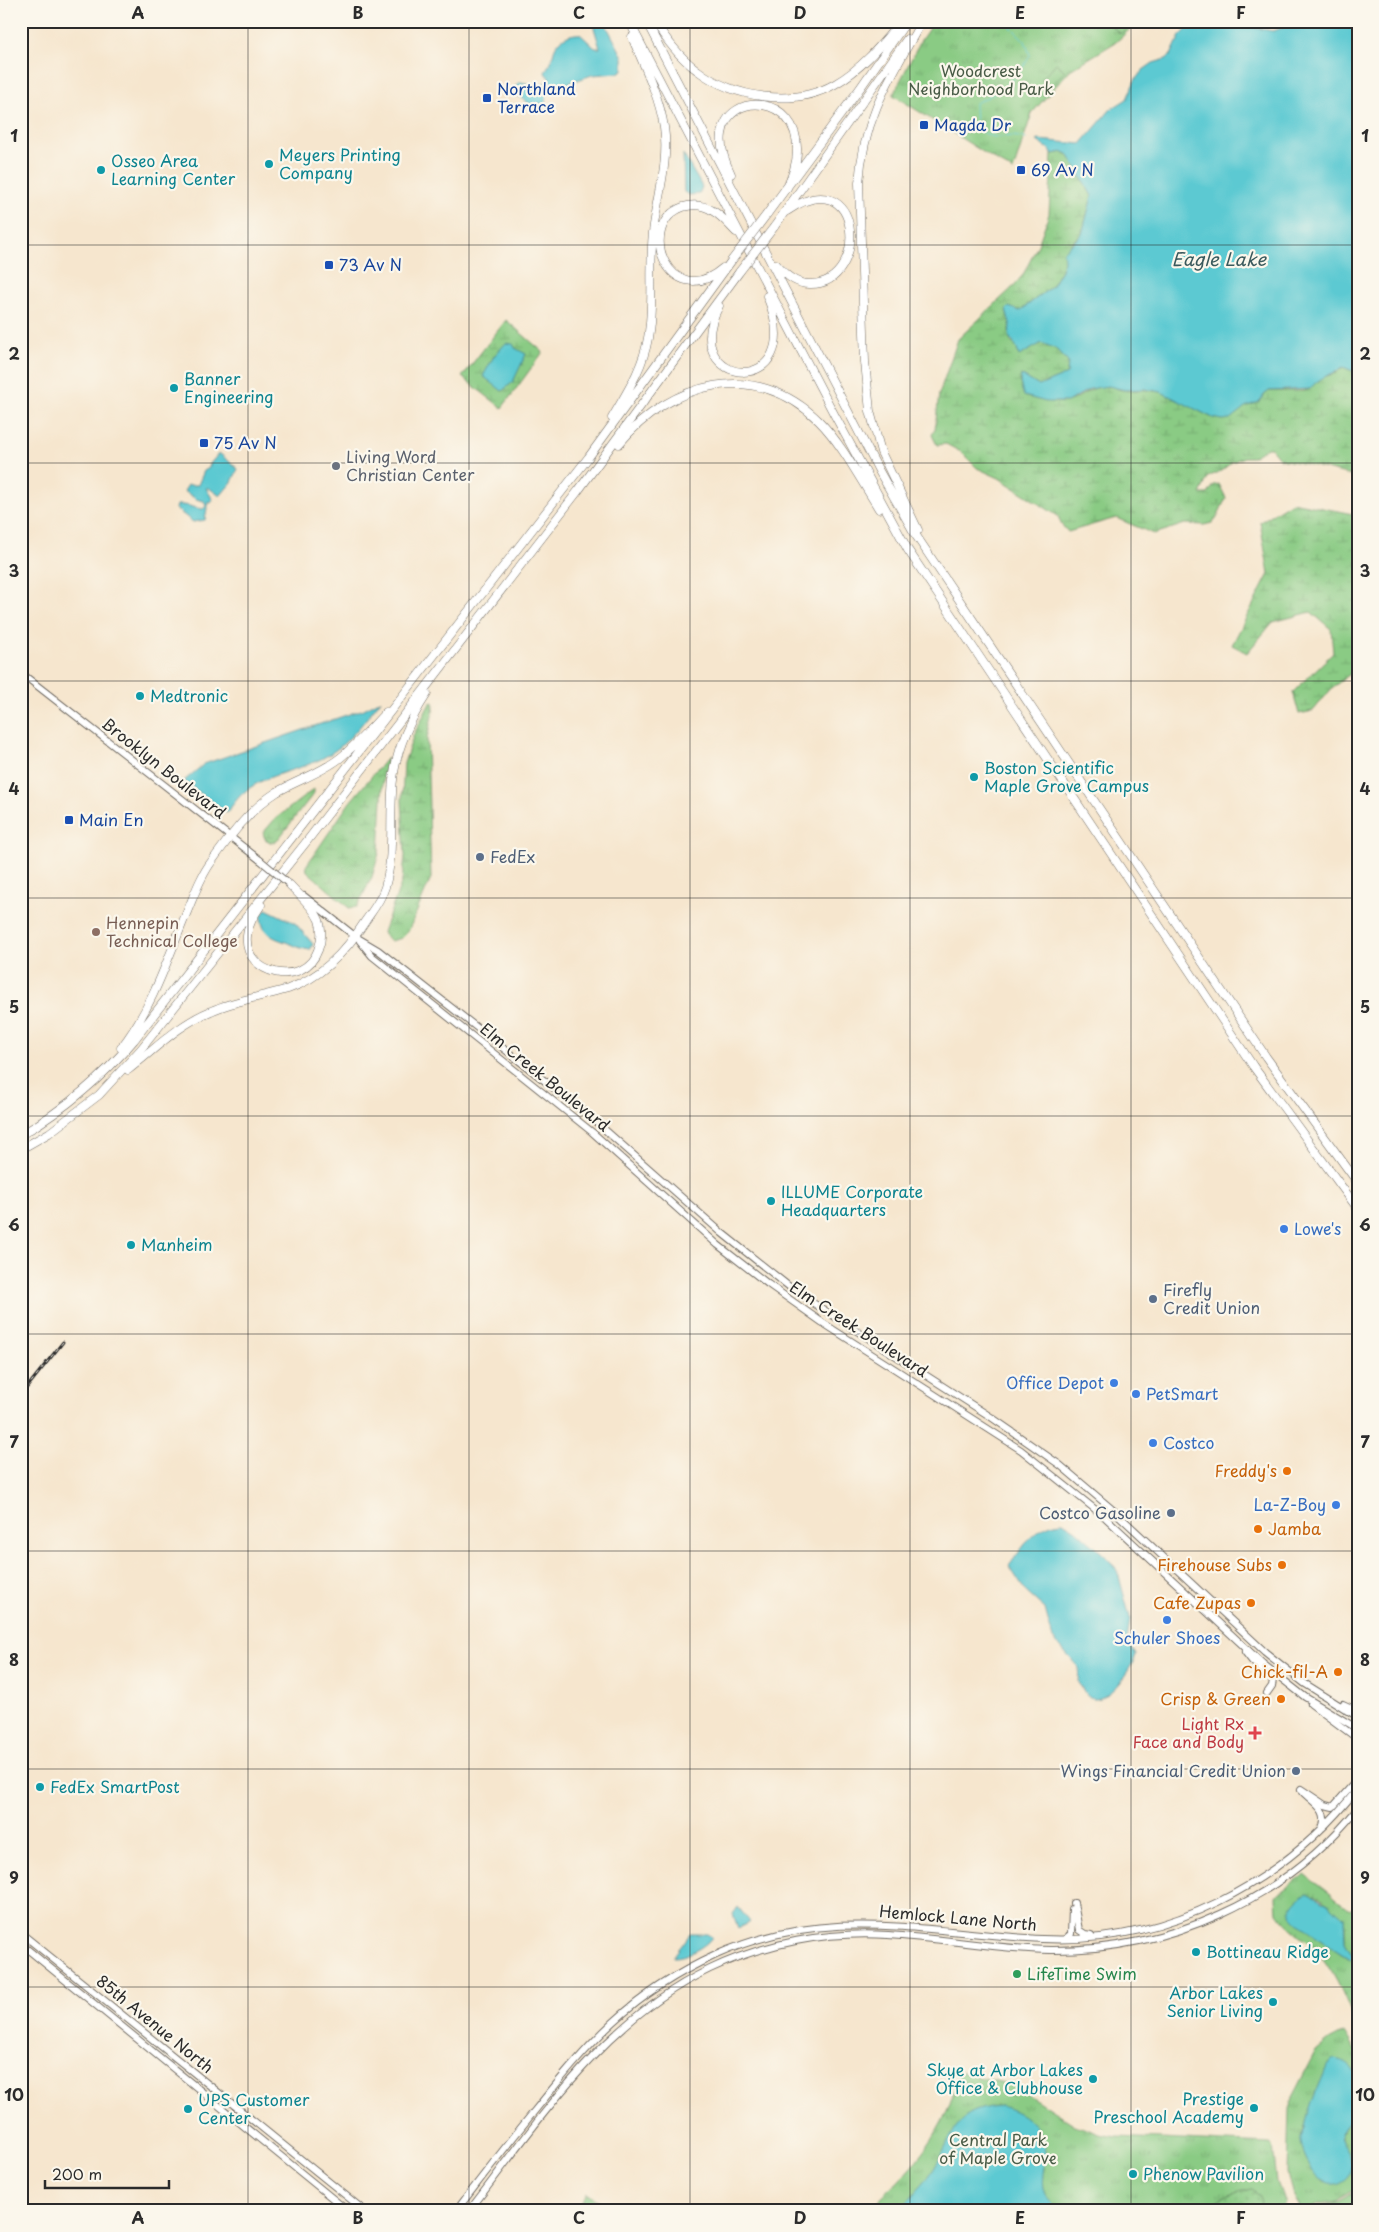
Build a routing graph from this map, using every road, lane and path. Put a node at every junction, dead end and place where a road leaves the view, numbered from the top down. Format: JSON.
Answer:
{"nodes":[{"id":1,"x":627,"y":21,"type":"edge"},
{"id":2,"x":646,"y":21,"type":"edge"},
{"id":3,"x":654,"y":21,"type":"edge"},
{"id":4,"x":901,"y":21,"type":"edge"},
{"id":5,"x":906,"y":21,"type":"edge"},
{"id":6,"x":921,"y":21,"type":"edge"},
{"id":7,"x":787,"y":188,"type":"junction"},
{"id":8,"x":784,"y":214,"type":"junction"},
{"id":9,"x":752,"y":224,"type":"junction"},
{"id":10,"x":758,"y":235,"type":"junction"},
{"id":11,"x":742,"y":238,"type":"junction"},
{"id":12,"x":748,"y":250,"type":"junction"},
{"id":13,"x":732,"y":260,"type":"junction"},
{"id":14,"x":740,"y":271,"type":"junction"},
{"id":15,"x":588,"y":458,"type":"junction"},
{"id":16,"x":578,"y":491,"type":"junction"},
{"id":17,"x":915,"y":562,"type":"junction"},
{"id":18,"x":947,"y":582,"type":"junction"},
{"id":19,"x":472,"y":629,"type":"junction"},
{"id":20,"x":423,"y":672,"type":"junction"},
{"id":21,"x":21,"y":673,"type":"edge"},
{"id":22,"x":230,"y":837,"type":"junction"},
{"id":23,"x":307,"y":841,"type":"junction"},
{"id":24,"x":289,"y":884,"type":"junction"},
{"id":25,"x":356,"y":937,"type":"junction"},
{"id":26,"x":114,"y":1080,"type":"junction"},
{"id":27,"x":75,"y":1097,"type":"junction"},
{"id":28,"x":21,"y":1134,"type":"edge"},
{"id":29,"x":21,"y":1149,"type":"edge"},
{"id":30,"x":1358,"y":1183,"type":"edge"},
{"id":31,"x":1358,"y":1211,"type":"edge"},
{"id":32,"x":1241,"y":1645,"type":"junction"},
{"id":33,"x":1267,"y":1693,"type":"dead end"},
{"id":34,"x":1306,"y":1697,"type":"junction"},
{"id":35,"x":1325,"y":1697,"type":"junction"},
{"id":36,"x":1358,"y":1711,"type":"edge"},
{"id":37,"x":1358,"y":1717,"type":"edge"},
{"id":38,"x":1358,"y":1729,"type":"edge"},
{"id":39,"x":1358,"y":1739,"type":"edge"},
{"id":40,"x":1358,"y":1779,"type":"edge"},
{"id":41,"x":1358,"y":1788,"type":"edge"},
{"id":42,"x":1358,"y":1808,"type":"edge"},
{"id":43,"x":1339,"y":1812,"type":"junction"},
{"id":44,"x":1339,"y":1830,"type":"junction"},
{"id":45,"x":1320,"y":1832,"type":"junction"},
{"id":46,"x":21,"y":1932,"type":"edge"},
{"id":47,"x":1125,"y":1934,"type":"junction"},
{"id":48,"x":1064,"y":1939,"type":"junction"},
{"id":49,"x":21,"y":1944,"type":"edge"},
{"id":50,"x":348,"y":2211,"type":"edge"},
{"id":51,"x":365,"y":2211,"type":"edge"},
{"id":52,"x":456,"y":2211,"type":"edge"},
{"id":53,"x":469,"y":2211,"type":"edge"}],
"edges":[{"from":1,"to":11,"type":"highway"},
{"from":1,"to":15,"type":"highway"},
{"from":2,"to":9,"type":"highway"},
{"from":3,"to":4,"type":"highway"},
{"from":5,"to":7,"type":"highway"},
{"from":6,"to":8,"type":"highway"},
{"from":6,"to":18,"type":"highway"},
{"from":7,"to":9,"type":"highway"},
{"from":7,"to":13,"type":"highway","bridge":true},
{"from":8,"to":10,"type":"highway"},
{"from":8,"to":14,"type":"highway","bridge":true},
{"from":9,"to":10,"type":"highway"},
{"from":10,"to":18,"type":"highway"},
{"from":11,"to":12,"type":"highway"},
{"from":11,"to":13,"type":"highway"},
{"from":12,"to":14,"type":"highway"},
{"from":12,"to":17,"type":"highway"},
{"from":13,"to":15,"type":"highway"},
{"from":14,"to":16,"type":"highway"},
{"from":15,"to":20,"type":"highway"},
{"from":16,"to":17,"type":"highway"},
{"from":16,"to":19,"type":"highway"},
{"from":17,"to":31,"type":"highway"},
{"from":18,"to":30,"type":"highway"},
{"from":19,"to":23,"type":"highway"},
{"from":19,"to":25,"type":"highway"},
{"from":20,"to":22,"type":"highway"},
{"from":20,"to":27,"type":"highway"},
{"from":21,"to":22,"type":"main road","name":"Brooklyn Boulevard"},
{"from":22,"to":24,"type":"main road","name":"Brooklyn Boulevard","bridge":true},
{"from":22,"to":27,"type":"highway"},
{"from":23,"to":24,"type":"highway"},
{"from":23,"to":26,"type":"highway"},
{"from":24,"to":25,"type":"main road","name":"Elm Creek Boulevard"},
{"from":25,"to":26,"type":"highway"},
{"from":25,"to":32,"type":"main road","name":"Elm Creek Boulevard"},
{"from":25,"to":35,"type":"main road","name":"Elm Creek Boulevard"},
{"from":26,"to":29,"type":"highway"},
{"from":27,"to":28,"type":"highway"},
{"from":32,"to":33,"type":"main road"},
{"from":32,"to":34,"type":"main road","name":"Elm Creek Boulevard"},
{"from":34,"to":38,"type":"main road","name":"Elm Creek Boulevard"},
{"from":34,"to":39,"type":"main road"},
{"from":35,"to":36,"type":"main road"},
{"from":35,"to":37,"type":"main road","name":"Elm Creek Boulevard"},
{"from":40,"to":45,"type":"main road"},
{"from":41,"to":43,"type":"main road","name":"Hemlock Lane North"},
{"from":42,"to":44,"type":"main road","name":"Hemlock Lane North"},
{"from":43,"to":44,"type":"main road"},
{"from":43,"to":45,"type":"main road","name":"Hemlock Lane North"},
{"from":44,"to":45,"type":"main road"},
{"from":44,"to":53,"type":"main road","name":"Hemlock Lane North"},
{"from":45,"to":47,"type":"main road","name":"Hemlock Lane North"},
{"from":46,"to":51,"type":"main road","name":"85th Avenue North"},
{"from":47,"to":48,"type":"main road","name":"Hemlock Lane North"},
{"from":47,"to":48,"type":"main road"},
{"from":48,"to":52,"type":"main road","name":"Hemlock Lane North"},
{"from":49,"to":50,"type":"main road","name":"85th Avenue North"}]}
